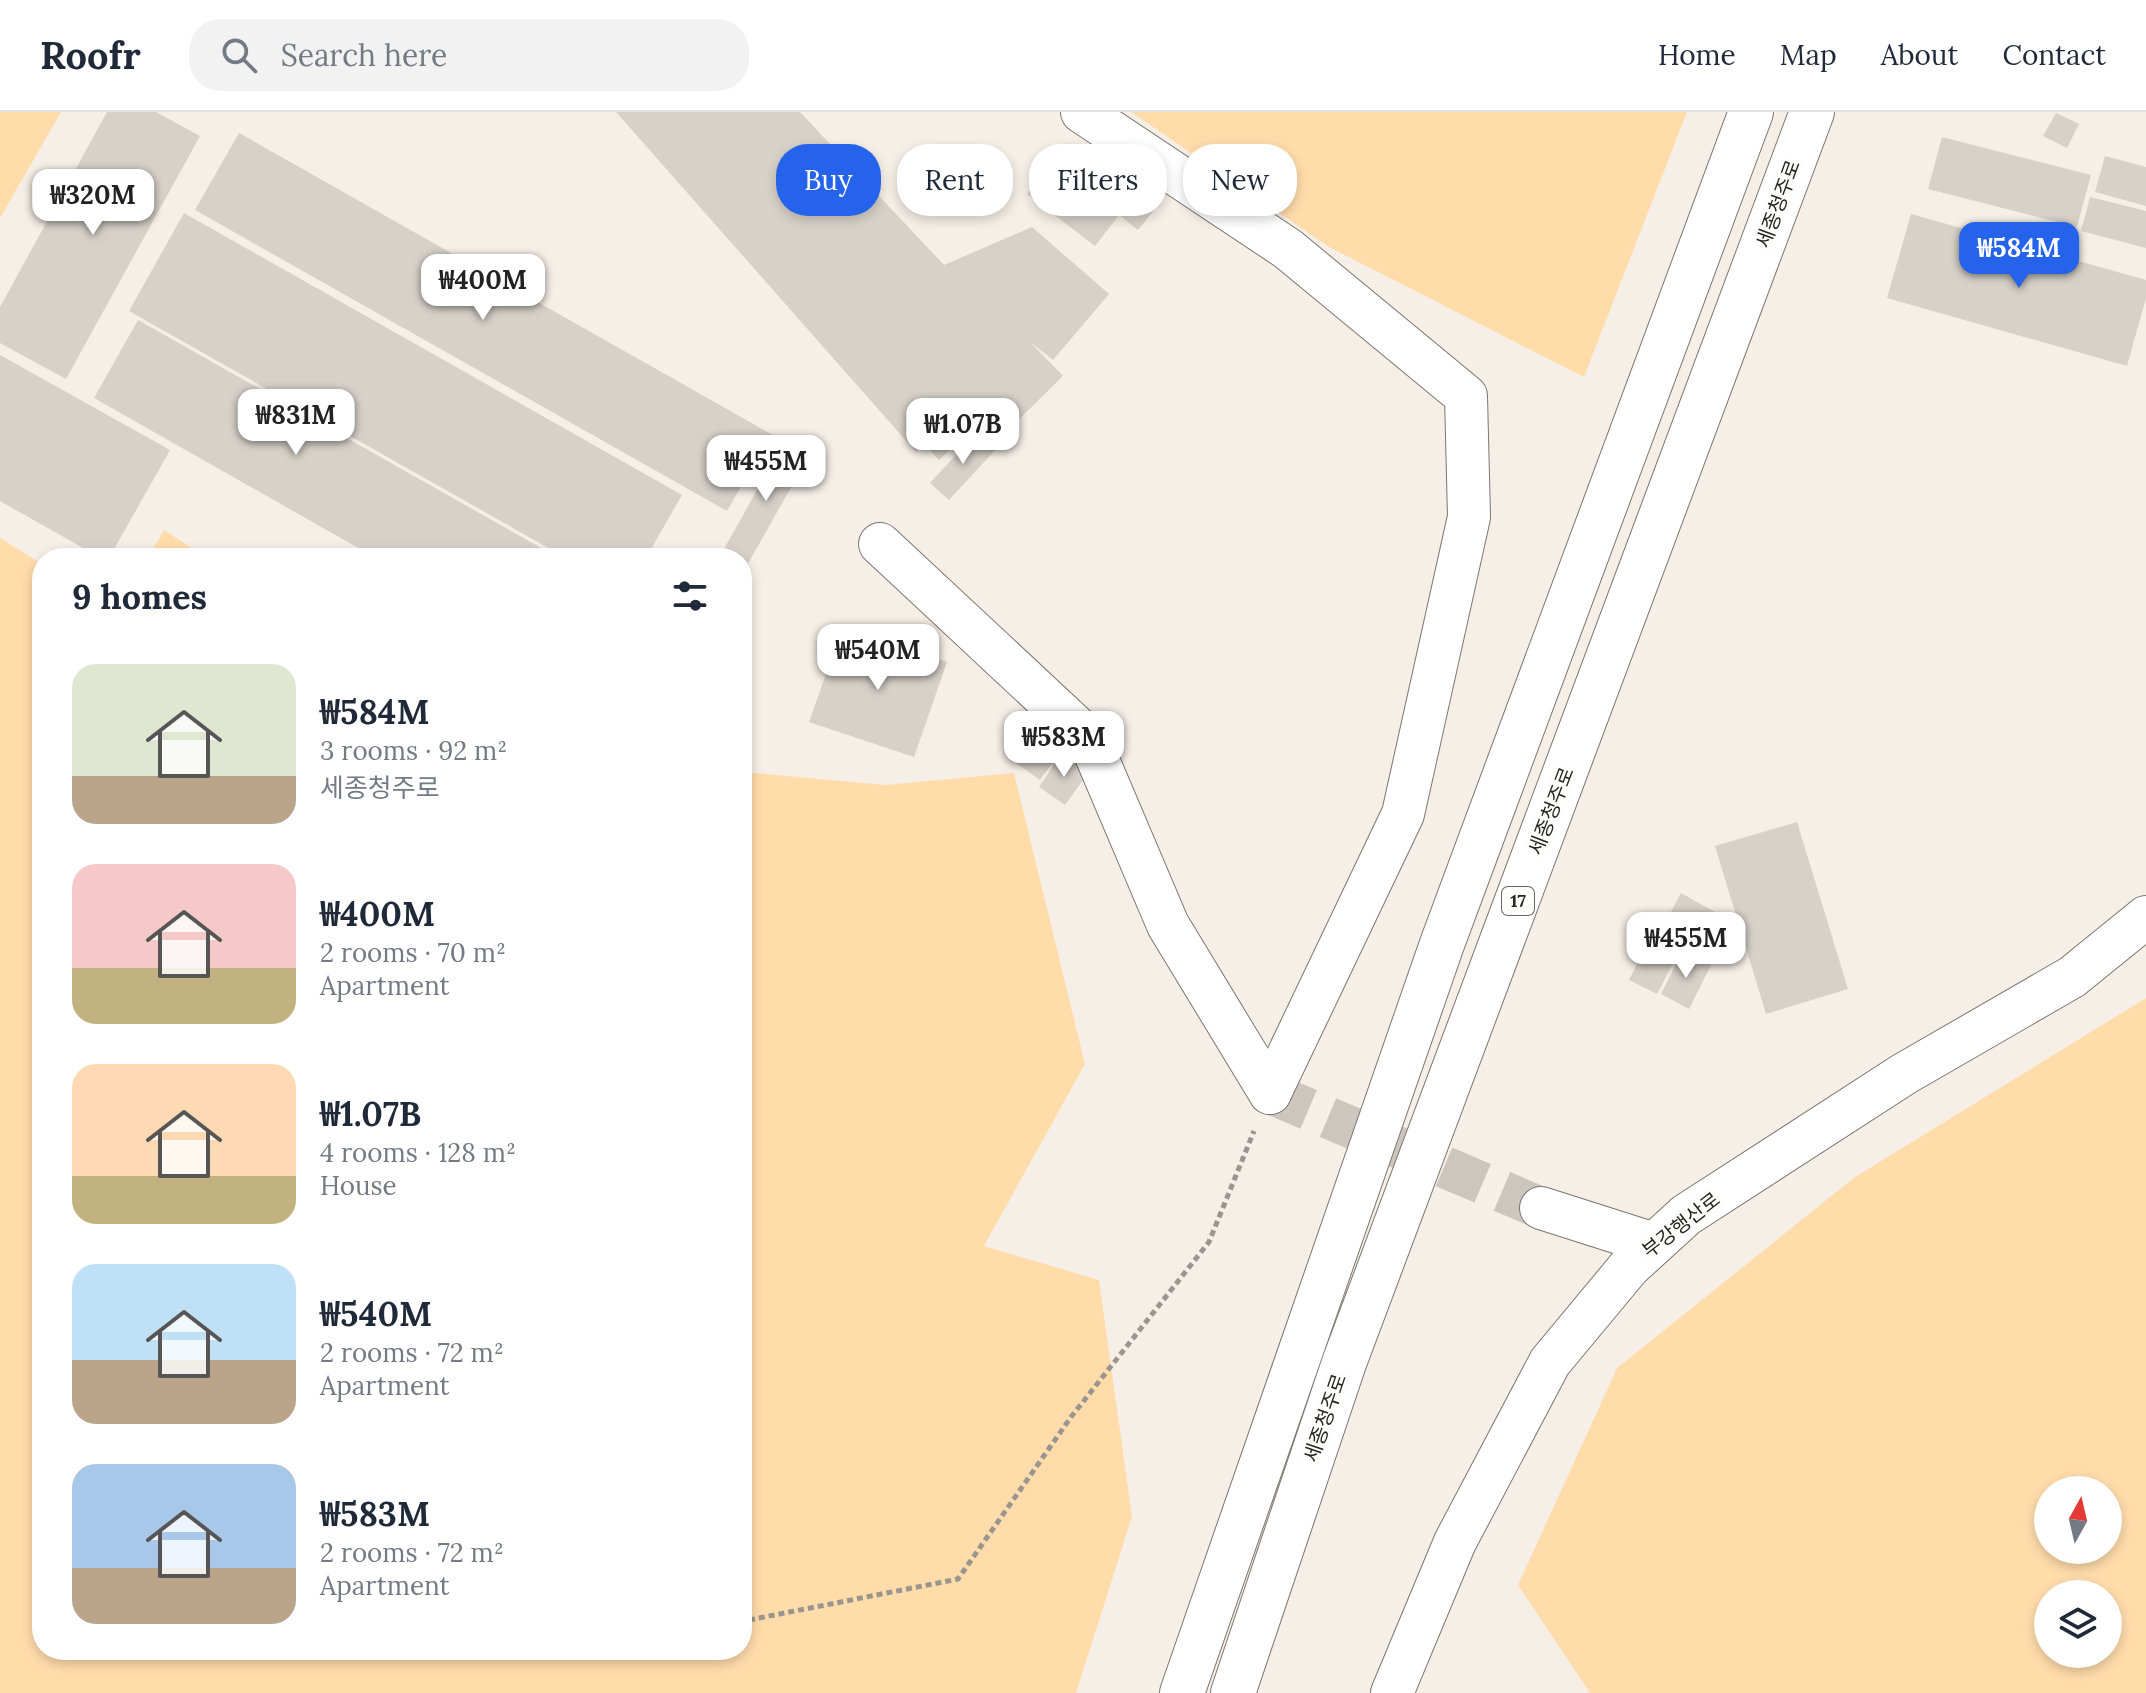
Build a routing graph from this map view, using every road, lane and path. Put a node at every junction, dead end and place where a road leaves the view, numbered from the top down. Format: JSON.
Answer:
{"nodes":[{"id":1,"x":1082,"y":112,"type":"edge"},
{"id":2,"x":1751,"y":112,"type":"edge"},
{"id":3,"x":1812,"y":112,"type":"edge"},
{"id":4,"x":880,"y":544,"type":"dead end"},
{"id":5,"x":2146,"y":917,"type":"edge"},
{"id":6,"x":1270,"y":1093,"type":"junction"},
{"id":7,"x":1541,"y":1208,"type":"tunnel mouth"},
{"id":8,"x":1654,"y":1244,"type":"junction"},
{"id":9,"x":752,"y":1619,"type":"edge"},
{"id":10,"x":1182,"y":1693,"type":"edge"},
{"id":11,"x":1233,"y":1693,"type":"edge"},
{"id":12,"x":1392,"y":1693,"type":"edge"}],
"edges":[{"from":1,"to":6,"type":"street"},
{"from":2,"to":10,"type":"highway"},
{"from":3,"to":11,"type":"highway","name":"세종청주로","number":"17"},
{"from":4,"to":6,"type":"street"},
{"from":5,"to":8,"type":"street","name":"부강행산로"},
{"from":6,"to":9,"type":"path"},
{"from":7,"to":8,"type":"street"},
{"from":8,"to":12,"type":"street","name":"부강행산로"}]}
